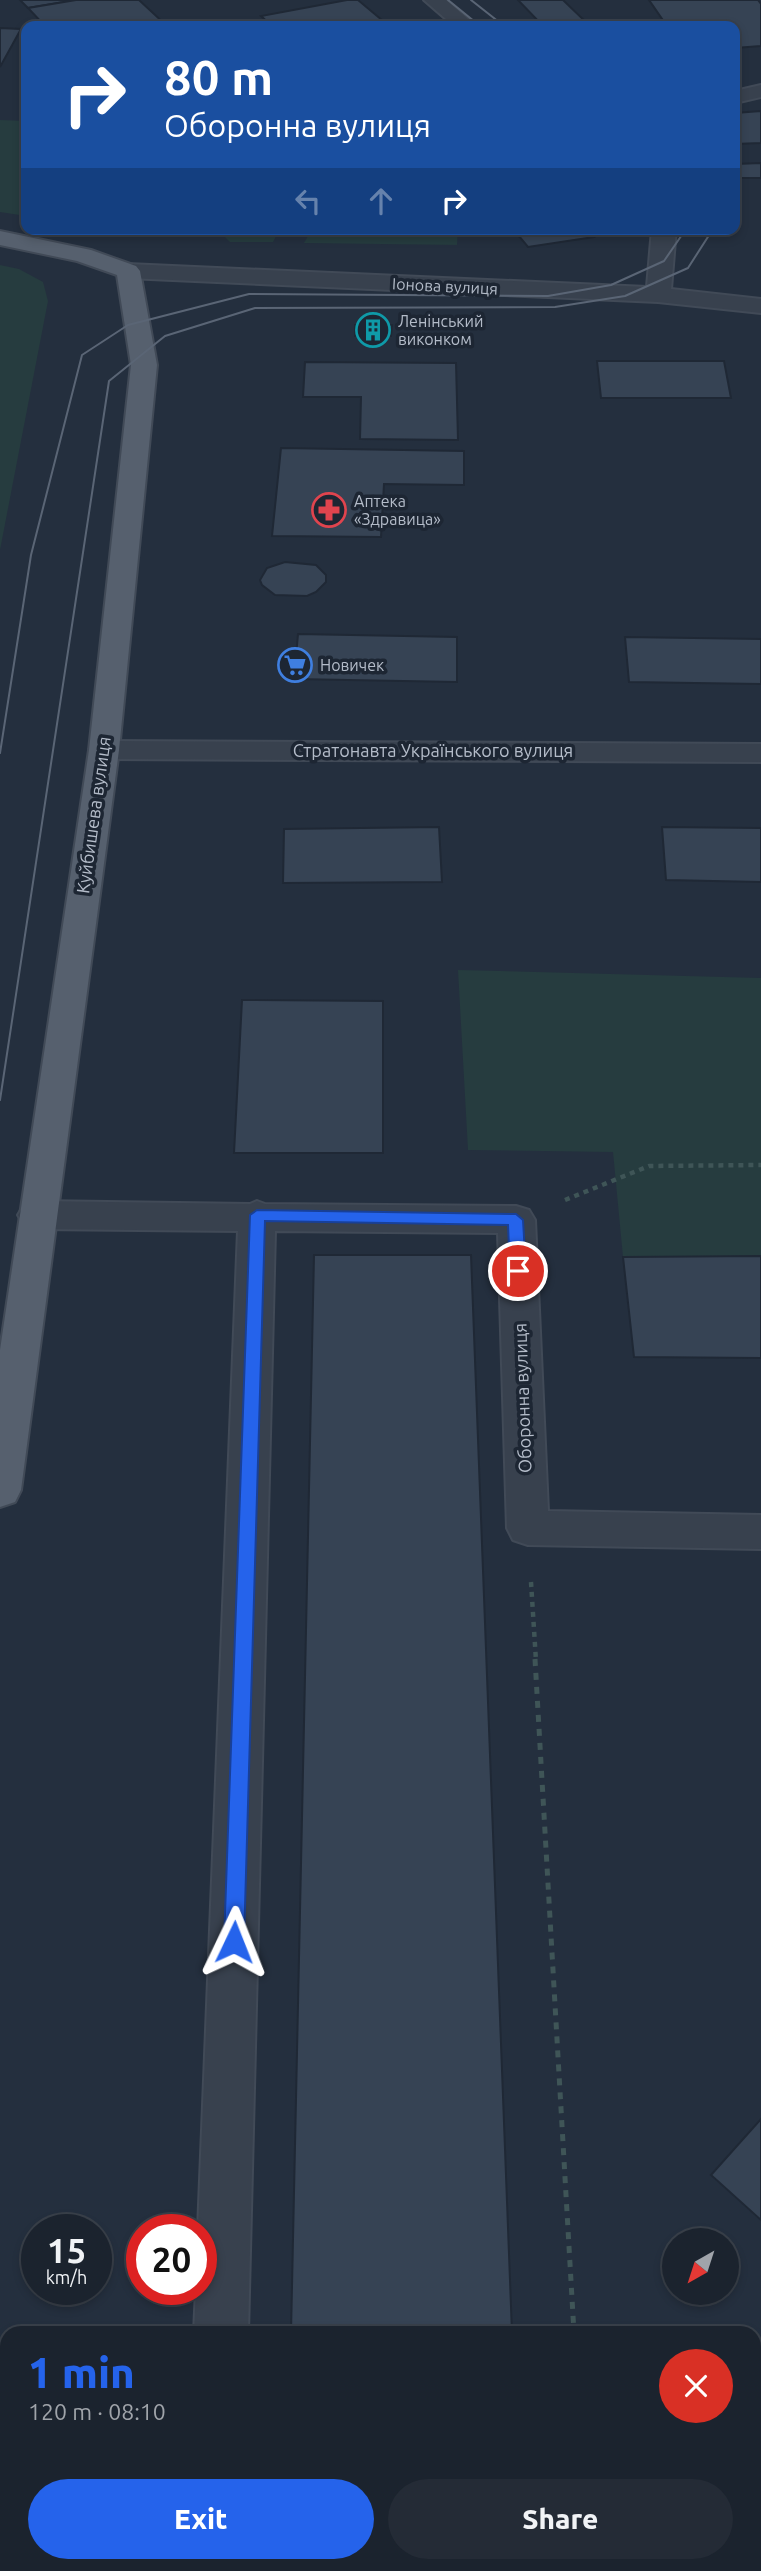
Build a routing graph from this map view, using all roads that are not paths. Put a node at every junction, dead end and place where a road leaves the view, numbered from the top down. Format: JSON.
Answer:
{"nodes":[{"id":1,"x":434,"y":0,"type":"edge"},
{"id":2,"x":460,"y":21,"type":"edge"},
{"id":3,"x":761,"y":92,"type":"edge"},
{"id":4,"x":740,"y":96,"type":"edge"},
{"id":5,"x":663,"y":235,"type":"edge"},
{"id":6,"x":0,"y":238,"type":"edge"},
{"id":7,"x":128,"y":271,"type":"junction"},
{"id":8,"x":658,"y":295,"type":"junction"},
{"id":9,"x":761,"y":306,"type":"edge"},
{"id":10,"x":104,"y":750,"type":"junction"},
{"id":11,"x":761,"y":753,"type":"edge"},
{"id":12,"x":37,"y":1215,"type":"junction"},
{"id":13,"x":257,"y":1215,"type":"junction"},
{"id":14,"x":0,"y":1490,"type":"edge"},
{"id":15,"x":761,"y":1532,"type":"edge"},
{"id":16,"x":221,"y":2326,"type":"edge"}],
"edges":[{"from":1,"to":2,"type":"street"},
{"from":3,"to":4,"type":"street"},
{"from":5,"to":8,"type":"street"},
{"from":6,"to":7,"type":"main road"},
{"from":7,"to":8,"type":"street","name":"Іонова вулиця"},
{"from":7,"to":10,"type":"main road","name":"Куйбишева вулиця"},
{"from":8,"to":9,"type":"street","name":"Іонова вулиця"},
{"from":10,"to":11,"type":"street","name":"Стратонавта Українського вулиця"},
{"from":10,"to":12,"type":"main road","name":"Куйбишева вулиця"},
{"from":12,"to":13,"type":"street"},
{"from":12,"to":14,"type":"main road","name":"Куйбишева вулиця"},
{"from":13,"to":15,"type":"street","name":"Оборонна вулиця"},
{"from":13,"to":16,"type":"street"}]}
